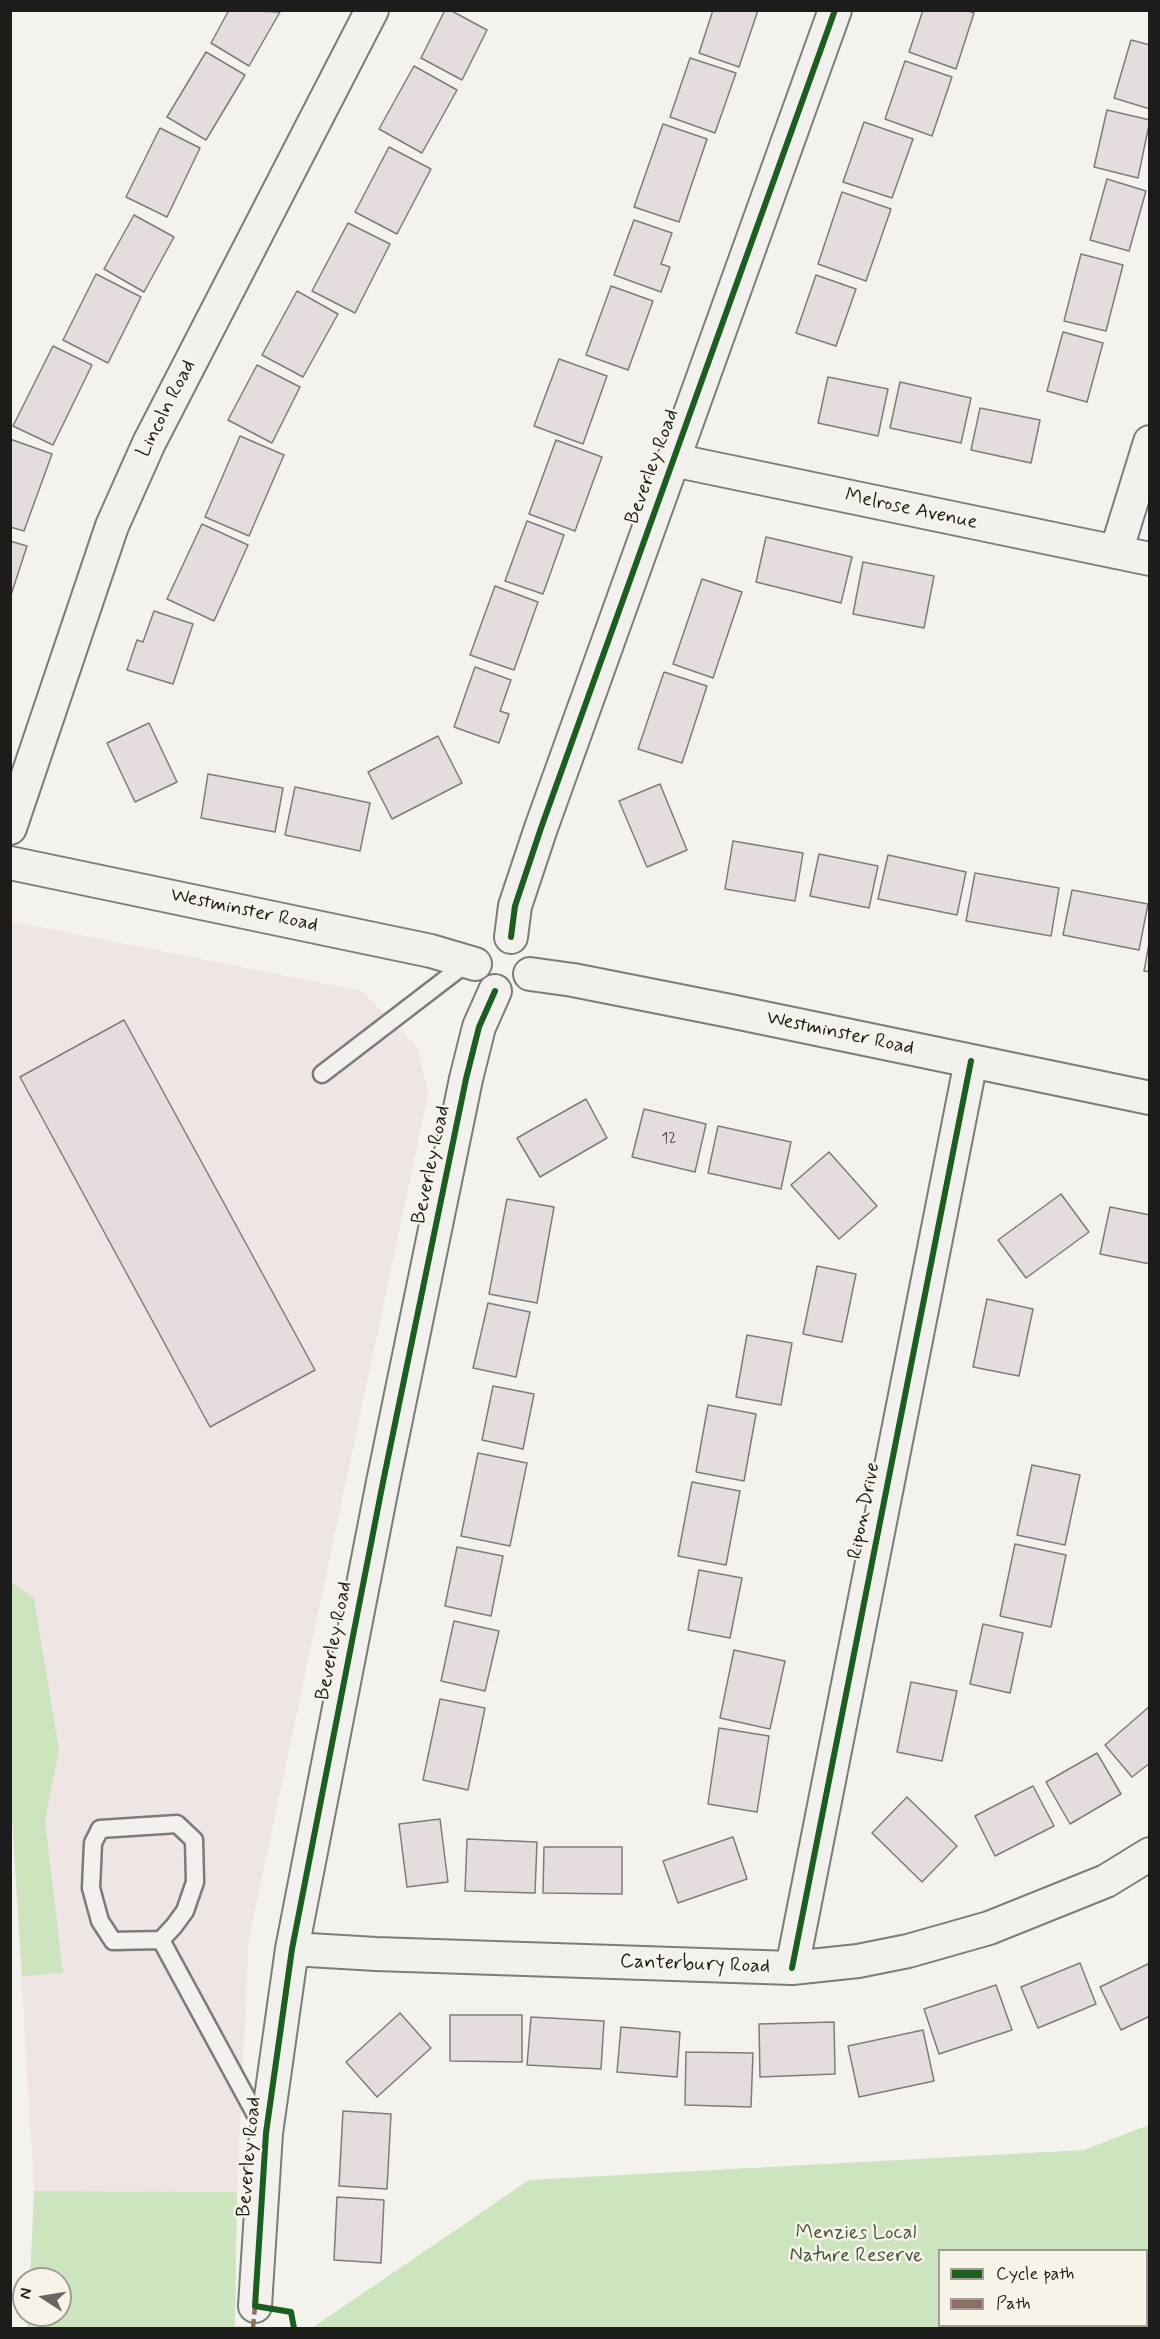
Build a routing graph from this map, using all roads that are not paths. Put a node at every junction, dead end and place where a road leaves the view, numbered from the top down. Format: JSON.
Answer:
{"nodes":[{"id":1,"x":372,"y":10,"type":"edge"},
{"id":2,"x":835,"y":10,"type":"edge"},
{"id":3,"x":1149,"y":442,"type":"edge"},
{"id":4,"x":673,"y":460,"type":"junction"},
{"id":5,"x":1116,"y":552,"type":"junction"},
{"id":6,"x":1149,"y":559,"type":"edge"},
{"id":7,"x":10,"y":828,"type":"edge"},
{"id":8,"x":10,"y":863,"type":"edge"},
{"id":9,"x":511,"y":937,"type":"junction"},
{"id":10,"x":471,"y":963,"type":"junction"},
{"id":11,"x":530,"y":974,"type":"junction"},
{"id":12,"x":495,"y":991,"type":"junction"},
{"id":13,"x":971,"y":1061,"type":"junction"},
{"id":14,"x":321,"y":1074,"type":"dead end"},
{"id":15,"x":1149,"y":1098,"type":"edge"},
{"id":16,"x":1149,"y":1854,"type":"edge"},
{"id":17,"x":161,"y":1940,"type":"junction"},
{"id":18,"x":292,"y":1949,"type":"junction"},
{"id":19,"x":792,"y":1968,"type":"junction"},
{"id":20,"x":266,"y":2133,"type":"junction"},
{"id":21,"x":255,"y":2306,"type":"dead end"}],
"edges":[{"from":1,"to":7,"type":"street","name":"Lincoln Road"},
{"from":2,"to":4,"type":"street","name":"Beverley Road"},
{"from":3,"to":5,"type":"street"},
{"from":4,"to":5,"type":"street","name":"Melrose Avenue"},
{"from":4,"to":9,"type":"street","name":"Beverley Road"},
{"from":5,"to":6,"type":"street","name":"Melrose Avenue"},
{"from":8,"to":10,"type":"street","name":"Westminster Road"},
{"from":9,"to":10,"type":"street"},
{"from":9,"to":11,"type":"street"},
{"from":10,"to":12,"type":"street"},
{"from":10,"to":14,"type":"lane"},
{"from":11,"to":12,"type":"street"},
{"from":11,"to":13,"type":"street","name":"Westminster Road"},
{"from":12,"to":18,"type":"street","name":"Beverley Road"},
{"from":13,"to":15,"type":"street","name":"Westminster Road"},
{"from":13,"to":19,"type":"street","name":"Ripon Drive"},
{"from":16,"to":19,"type":"street","name":"Canterbury Road"},
{"from":17,"to":17,"type":"lane"},
{"from":17,"to":20,"type":"lane"},
{"from":18,"to":19,"type":"street","name":"Canterbury Road"},
{"from":18,"to":20,"type":"street","name":"Beverley Road"},
{"from":20,"to":21,"type":"street","name":"Beverley Road"}]}
